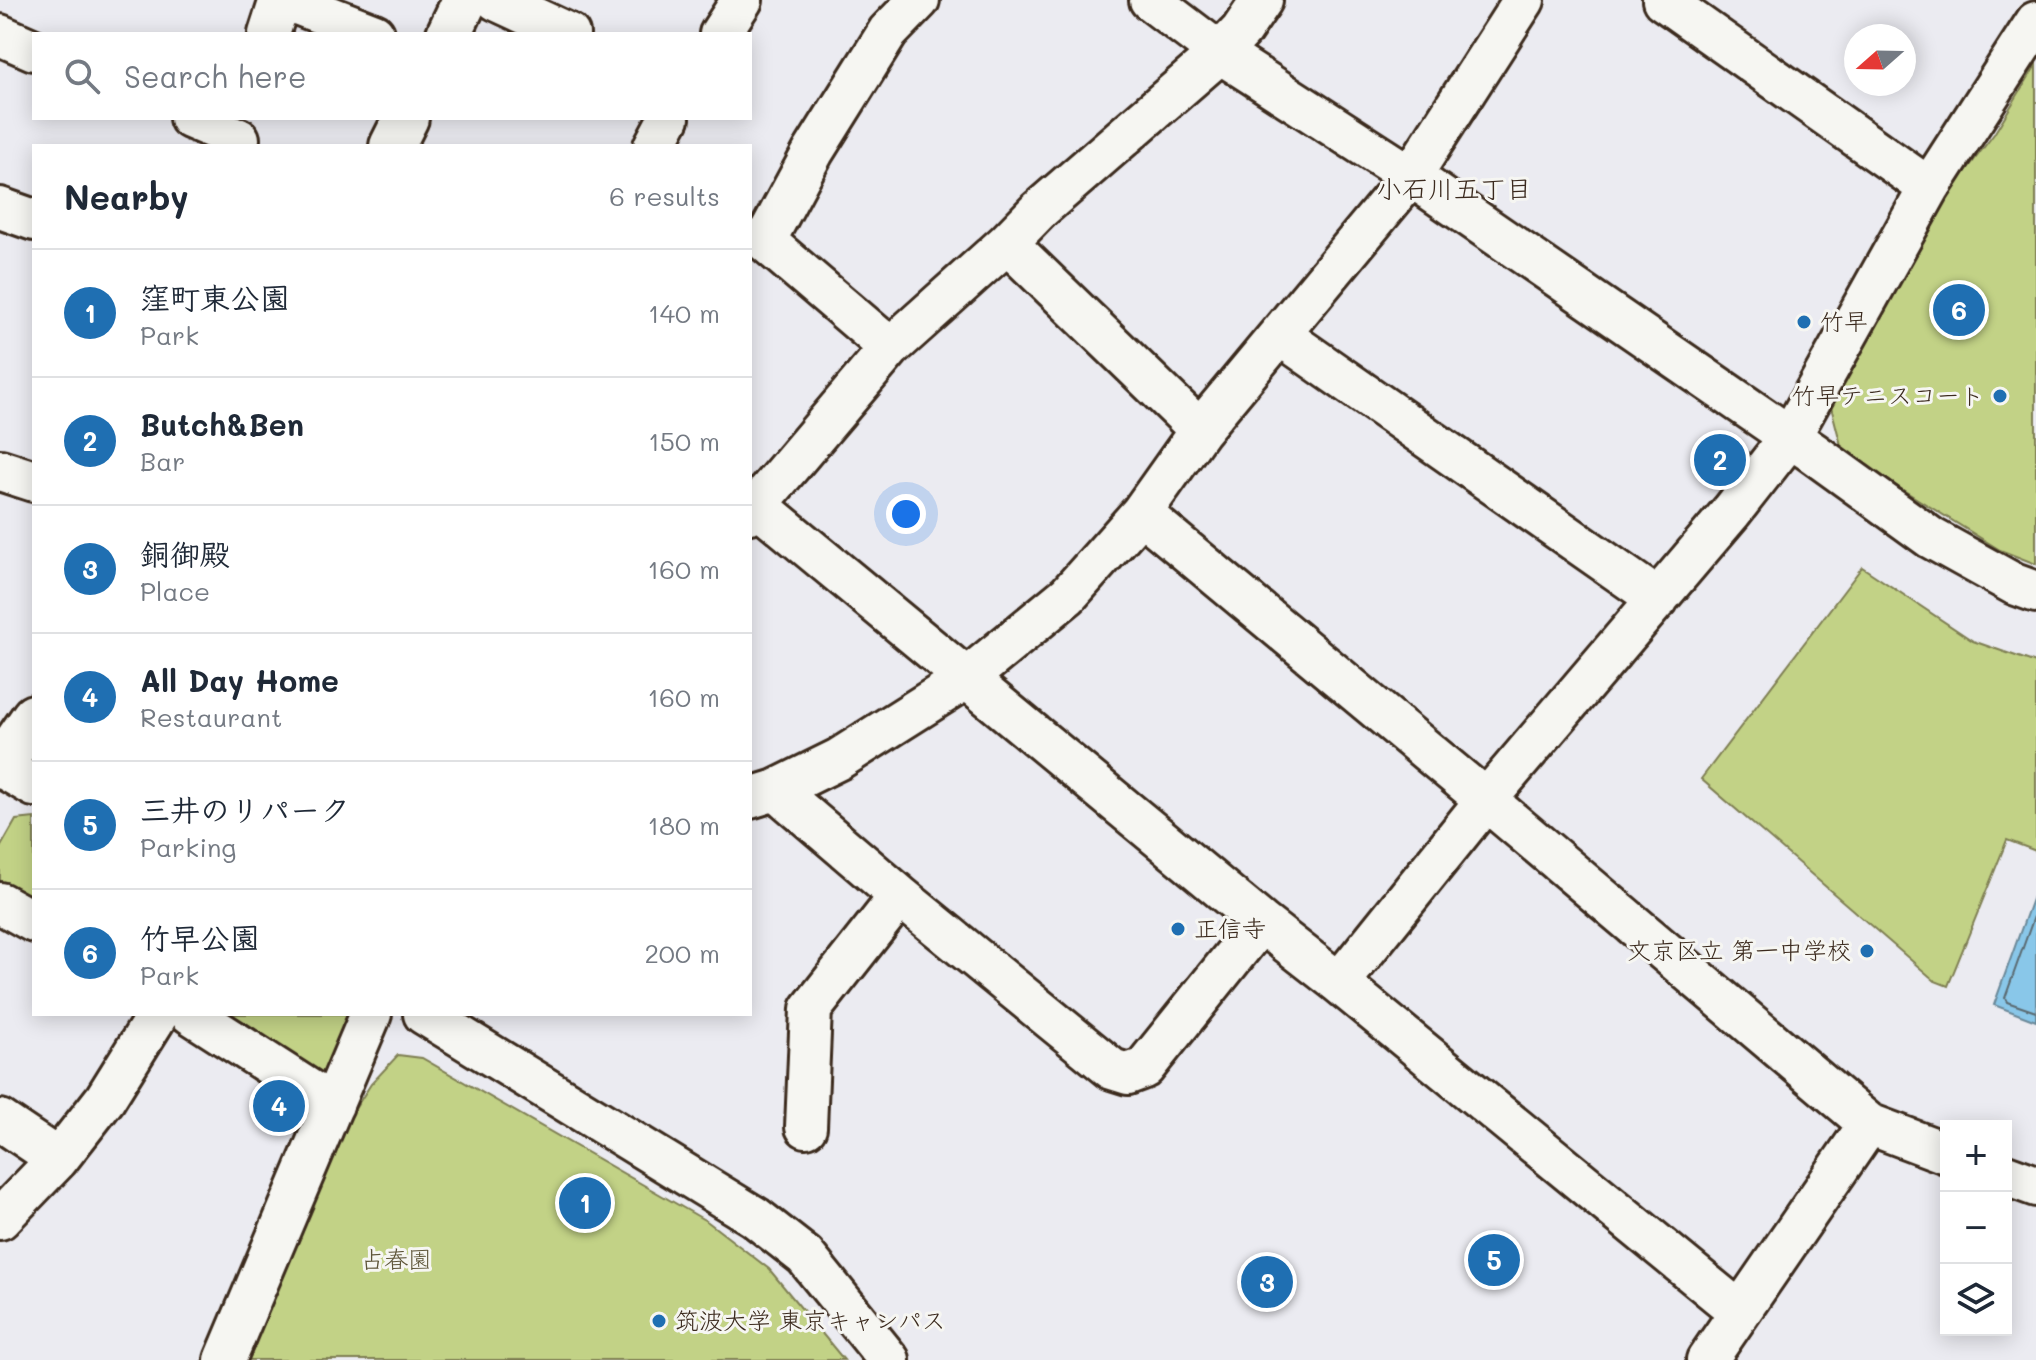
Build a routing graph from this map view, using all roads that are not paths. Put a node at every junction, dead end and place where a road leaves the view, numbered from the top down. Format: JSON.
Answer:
{"nodes":[{"id":1,"x":280,"y":0,"type":"edge"},
{"id":2,"x":287,"y":0,"type":"edge"},
{"id":3,"x":465,"y":0,"type":"edge"},
{"id":4,"x":496,"y":0,"type":"edge"},
{"id":5,"x":742,"y":0,"type":"edge"},
{"id":6,"x":919,"y":0,"type":"edge"},
{"id":7,"x":1150,"y":0,"type":"edge"},
{"id":8,"x":1262,"y":0,"type":"edge"},
{"id":9,"x":1524,"y":0,"type":"edge"},
{"id":10,"x":1663,"y":0,"type":"edge"},
{"id":11,"x":2036,"y":22,"type":"edge"},
{"id":12,"x":270,"y":32,"type":"edge"},
{"id":13,"x":369,"y":32,"type":"edge"},
{"id":14,"x":450,"y":32,"type":"edge"},
{"id":15,"x":565,"y":32,"type":"edge"},
{"id":16,"x":721,"y":32,"type":"edge"},
{"id":17,"x":0,"y":35,"type":"edge"},
{"id":18,"x":32,"y":49,"type":"edge"},
{"id":19,"x":1220,"y":53,"type":"junction"},
{"id":20,"x":196,"y":120,"type":"edge"},
{"id":21,"x":405,"y":120,"type":"edge"},
{"id":22,"x":668,"y":120,"type":"edge"},
{"id":23,"x":241,"y":134,"type":"edge"},
{"id":24,"x":393,"y":144,"type":"edge"},
{"id":25,"x":655,"y":144,"type":"edge"},
{"id":26,"x":1411,"y":176,"type":"junction"},
{"id":27,"x":1929,"y":188,"type":"junction"},
{"id":28,"x":0,"y":208,"type":"edge"},
{"id":29,"x":32,"y":219,"type":"edge"},
{"id":30,"x":1007,"y":243,"type":"junction"},
{"id":31,"x":1280,"y":335,"type":"junction"},
{"id":32,"x":890,"y":348,"type":"junction"},
{"id":33,"x":1200,"y":430,"type":"junction"},
{"id":34,"x":1790,"y":437,"type":"junction"},
{"id":35,"x":0,"y":470,"type":"edge"},
{"id":36,"x":32,"y":480,"type":"edge"},
{"id":37,"x":753,"y":509,"type":"edge"},
{"id":38,"x":1141,"y":513,"type":"junction"},
{"id":39,"x":2036,"y":592,"type":"edge"},
{"id":40,"x":1658,"y":599,"type":"junction"},
{"id":41,"x":967,"y":678,"type":"junction"},
{"id":42,"x":32,"y":720,"type":"edge"},
{"id":43,"x":0,"y":766,"type":"edge"},
{"id":44,"x":32,"y":785,"type":"edge"},
{"id":45,"x":763,"y":794,"type":"edge"},
{"id":46,"x":1486,"y":800,"type":"junction"},
{"id":47,"x":900,"y":896,"type":"junction"},
{"id":48,"x":0,"y":903,"type":"edge"},
{"id":49,"x":32,"y":921,"type":"edge"},
{"id":50,"x":1261,"y":922,"type":"junction"},
{"id":51,"x":1315,"y":972,"type":"junction"},
{"id":52,"x":157,"y":1016,"type":"edge"},
{"id":53,"x":194,"y":1016,"type":"edge"},
{"id":54,"x":370,"y":1016,"type":"edge"},
{"id":55,"x":448,"y":1020,"type":"edge"},
{"id":56,"x":333,"y":1105,"type":"junction"},
{"id":57,"x":0,"y":1120,"type":"edge"},
{"id":58,"x":1869,"y":1124,"type":"junction"},
{"id":59,"x":806,"y":1127,"type":"dead end"},
{"id":60,"x":1940,"y":1151,"type":"edge"},
{"id":61,"x":58,"y":1159,"type":"junction"},
{"id":62,"x":2012,"y":1177,"type":"edge"},
{"id":63,"x":2036,"y":1186,"type":"edge"},
{"id":64,"x":0,"y":1219,"type":"edge"},
{"id":65,"x":1740,"y":1312,"type":"junction"},
{"id":66,"x":225,"y":1360,"type":"edge"},
{"id":67,"x":889,"y":1360,"type":"edge"},
{"id":68,"x":1707,"y":1360,"type":"edge"}],
"edges":[{"from":1,"to":12,"type":"street"},
{"from":2,"to":13,"type":"street"},
{"from":3,"to":14,"type":"main road"},
{"from":4,"to":15,"type":"street"},
{"from":5,"to":16,"type":"street"},
{"from":6,"to":32,"type":"street"},
{"from":7,"to":19,"type":"street"},
{"from":8,"to":19,"type":"street"},
{"from":9,"to":26,"type":"street"},
{"from":10,"to":27,"type":"street"},
{"from":11,"to":27,"type":"street"},
{"from":17,"to":18,"type":"street"},
{"from":19,"to":26,"type":"street"},
{"from":19,"to":30,"type":"street"},
{"from":20,"to":23,"type":"street"},
{"from":21,"to":24,"type":"main road"},
{"from":22,"to":25,"type":"street"},
{"from":26,"to":31,"type":"street"},
{"from":26,"to":34,"type":"street"},
{"from":27,"to":34,"type":"street"},
{"from":28,"to":29,"type":"street"},
{"from":30,"to":32,"type":"street"},
{"from":30,"to":33,"type":"street"},
{"from":31,"to":33,"type":"street"},
{"from":31,"to":40,"type":"street"},
{"from":32,"to":37,"type":"street"},
{"from":33,"to":38,"type":"street"},
{"from":34,"to":39,"type":"street"},
{"from":34,"to":40,"type":"street"},
{"from":35,"to":36,"type":"street"},
{"from":37,"to":41,"type":"street"},
{"from":38,"to":41,"type":"street"},
{"from":38,"to":46,"type":"street"},
{"from":40,"to":46,"type":"street"},
{"from":41,"to":45,"type":"street"},
{"from":41,"to":50,"type":"street"},
{"from":42,"to":43,"type":"main road"},
{"from":43,"to":44,"type":"street"},
{"from":45,"to":47,"type":"street"},
{"from":46,"to":51,"type":"street"},
{"from":46,"to":58,"type":"street"},
{"from":47,"to":50,"type":"street"},
{"from":47,"to":59,"type":"street"},
{"from":48,"to":49,"type":"street"},
{"from":50,"to":51,"type":"street"},
{"from":51,"to":65,"type":"street"},
{"from":52,"to":61,"type":"street"},
{"from":53,"to":56,"type":"street"},
{"from":54,"to":56,"type":"street"},
{"from":55,"to":67,"type":"street"},
{"from":56,"to":66,"type":"street"},
{"from":57,"to":61,"type":"street"},
{"from":58,"to":60,"type":"street"},
{"from":58,"to":65,"type":"street"},
{"from":61,"to":64,"type":"street"},
{"from":62,"to":63,"type":"street"},
{"from":65,"to":68,"type":"street"}]}
